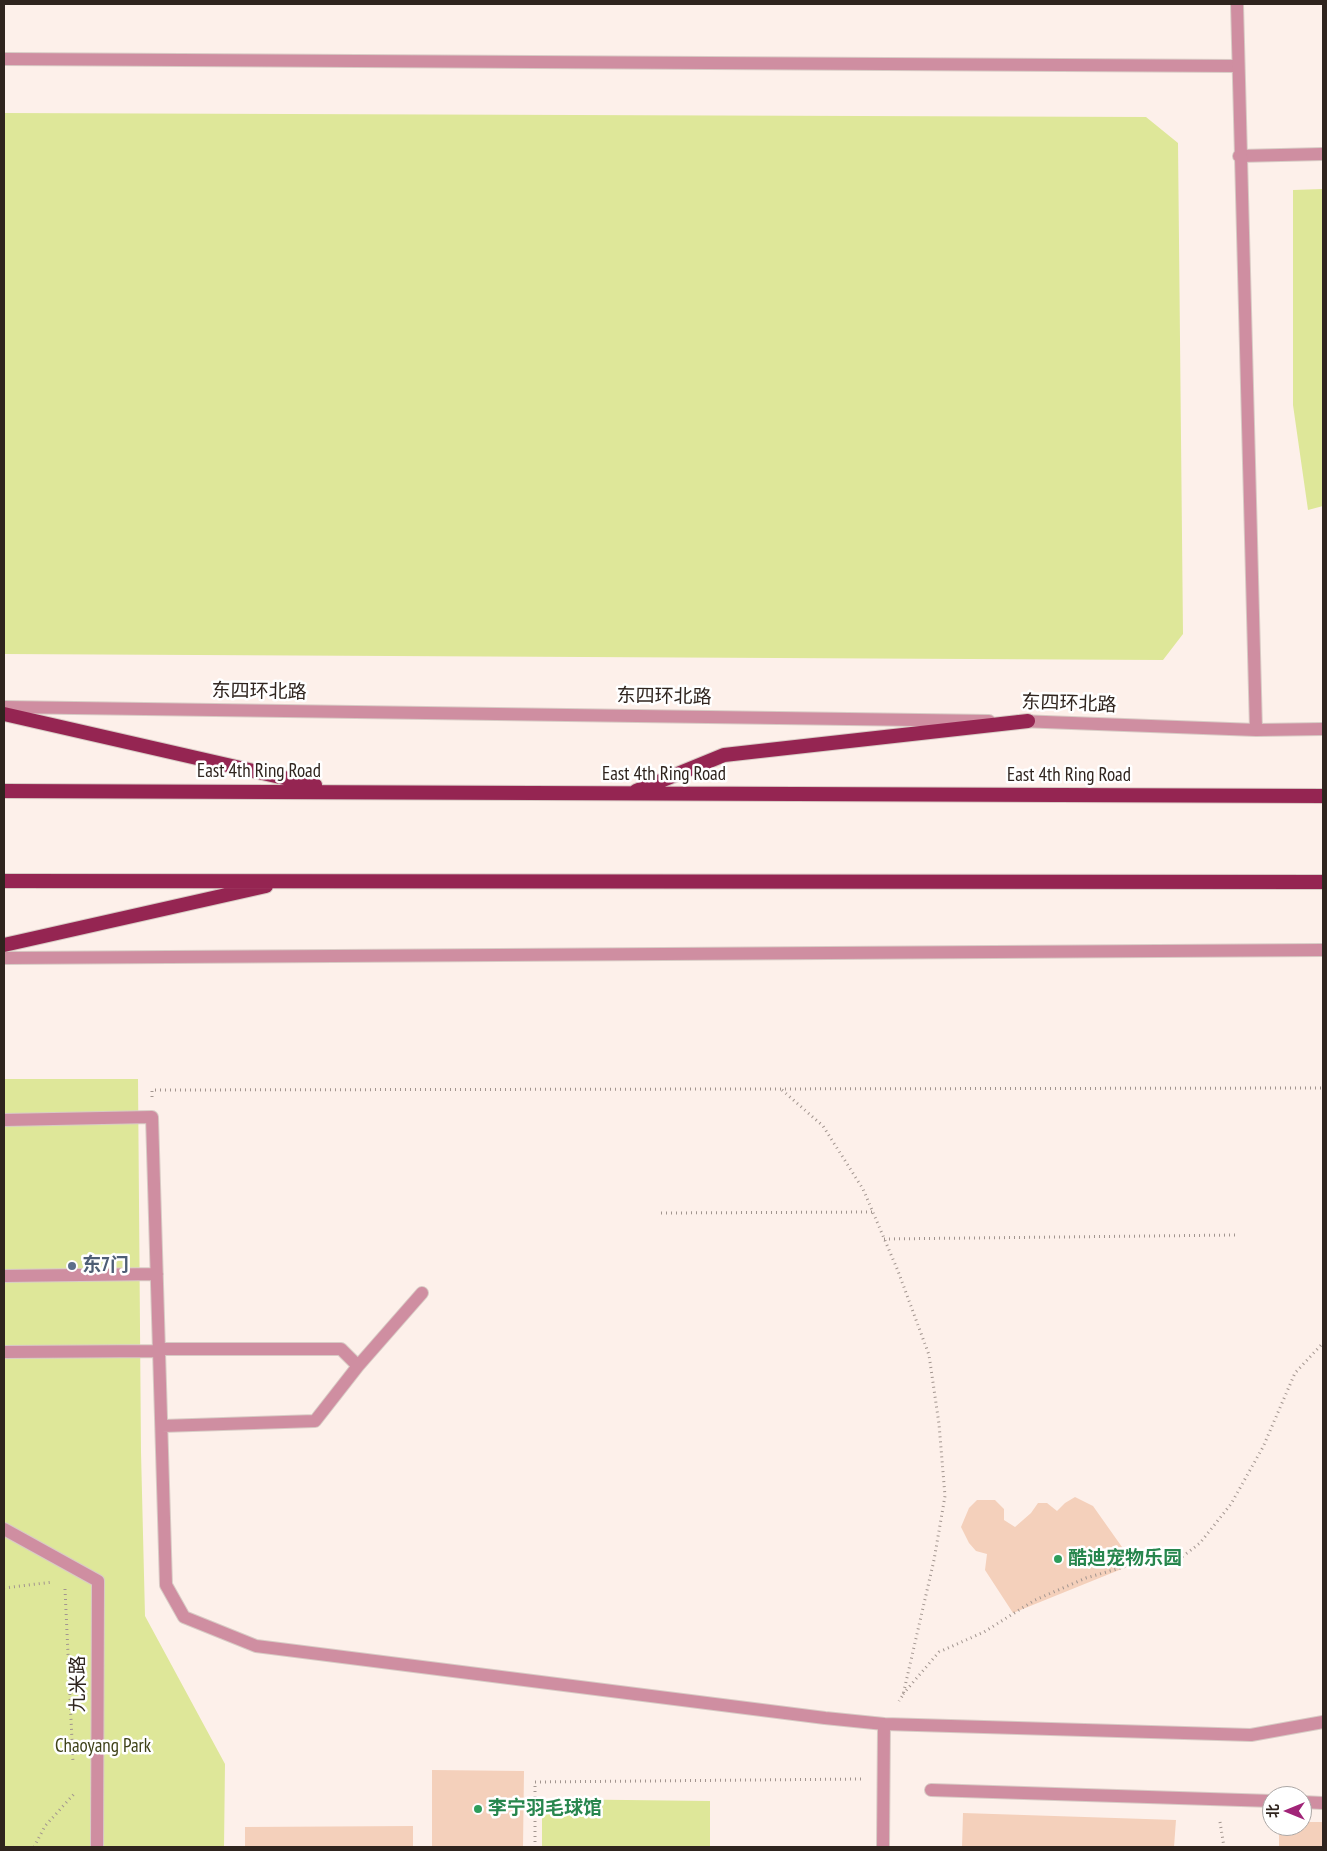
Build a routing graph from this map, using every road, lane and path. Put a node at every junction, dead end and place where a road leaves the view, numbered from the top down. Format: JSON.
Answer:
{"nodes":[{"id":1,"x":1237,"y":4,"type":"edge"},
{"id":2,"x":4,"y":59,"type":"edge"},
{"id":3,"x":1238,"y":66,"type":"junction"},
{"id":4,"x":1323,"y":154,"type":"edge"},
{"id":5,"x":1240,"y":156,"type":"junction"},
{"id":6,"x":4,"y":707,"type":"edge"},
{"id":7,"x":4,"y":714,"type":"edge"},
{"id":8,"x":1028,"y":721,"type":"junction"},
{"id":9,"x":1323,"y":729,"type":"edge"},
{"id":10,"x":1256,"y":730,"type":"junction"},
{"id":11,"x":4,"y":791,"type":"edge"},
{"id":12,"x":340,"y":791,"type":"junction"},
{"id":13,"x":628,"y":794,"type":"junction"},
{"id":14,"x":1323,"y":796,"type":"edge"},
{"id":15,"x":4,"y":881,"type":"edge"},
{"id":16,"x":292,"y":881,"type":"junction"},
{"id":17,"x":1323,"y":882,"type":"edge"},
{"id":18,"x":4,"y":945,"type":"edge"},
{"id":19,"x":1323,"y":950,"type":"edge"},
{"id":20,"x":4,"y":958,"type":"edge"},
{"id":21,"x":1323,"y":1088,"type":"edge"},
{"id":22,"x":782,"y":1089,"type":"junction"},
{"id":23,"x":152,"y":1117,"type":"junction"},
{"id":24,"x":4,"y":1120,"type":"edge"},
{"id":25,"x":874,"y":1212,"type":"junction"},
{"id":26,"x":660,"y":1213,"type":"dead end"},
{"id":27,"x":1235,"y":1235,"type":"dead end"},
{"id":28,"x":884,"y":1239,"type":"junction"},
{"id":29,"x":157,"y":1274,"type":"junction"},
{"id":30,"x":4,"y":1276,"type":"edge"},
{"id":31,"x":422,"y":1293,"type":"dead end"},
{"id":32,"x":1323,"y":1343,"type":"edge"},
{"id":33,"x":159,"y":1349,"type":"junction"},
{"id":34,"x":4,"y":1352,"type":"edge"},
{"id":35,"x":358,"y":1366,"type":"junction"},
{"id":36,"x":162,"y":1426,"type":"junction"},
{"id":37,"x":4,"y":1529,"type":"edge"},
{"id":38,"x":56,"y":1581,"type":"dead end"},
{"id":39,"x":98,"y":1582,"type":"junction"},
{"id":40,"x":4,"y":1588,"type":"edge"},
{"id":41,"x":903,"y":1695,"type":"junction"},
{"id":42,"x":1323,"y":1722,"type":"edge"},
{"id":43,"x":884,"y":1724,"type":"junction"},
{"id":44,"x":73,"y":1765,"type":"dead end"},
{"id":45,"x":97,"y":1768,"type":"junction"},
{"id":46,"x":884,"y":1779,"type":"junction"},
{"id":47,"x":74,"y":1785,"type":"dead end"},
{"id":48,"x":931,"y":1790,"type":"dead end"},
{"id":49,"x":74,"y":1794,"type":"junction"},
{"id":50,"x":1262,"y":1801,"type":"edge"},
{"id":51,"x":74,"y":1803,"type":"dead end"},
{"id":52,"x":34,"y":1847,"type":"edge"},
{"id":53,"x":97,"y":1847,"type":"edge"},
{"id":54,"x":536,"y":1847,"type":"edge"},
{"id":55,"x":883,"y":1847,"type":"edge"}],
"edges":[{"from":1,"to":3,"type":"street"},
{"from":2,"to":3,"type":"street"},
{"from":3,"to":5,"type":"street"},
{"from":4,"to":5,"type":"street"},
{"from":5,"to":10,"type":"street"},
{"from":6,"to":8,"type":"street","name":"东四环北路"},
{"from":7,"to":12,"type":"highway"},
{"from":8,"to":10,"type":"street","name":"东四环北路"},
{"from":8,"to":13,"type":"highway"},
{"from":9,"to":10,"type":"street","name":"东四环北路"},
{"from":11,"to":12,"type":"highway","name":"East 4th Ring Road"},
{"from":12,"to":13,"type":"highway","name":"East 4th Ring Road"},
{"from":13,"to":14,"type":"highway","name":"East 4th Ring Road"},
{"from":15,"to":16,"type":"highway"},
{"from":16,"to":17,"type":"highway"},
{"from":16,"to":18,"type":"highway"},
{"from":19,"to":20,"type":"street"},
{"from":21,"to":22,"type":"path"},
{"from":22,"to":23,"type":"path"},
{"from":22,"to":25,"type":"path"},
{"from":23,"to":24,"type":"street"},
{"from":23,"to":29,"type":"street"},
{"from":25,"to":26,"type":"path"},
{"from":25,"to":28,"type":"path"},
{"from":27,"to":28,"type":"path"},
{"from":28,"to":41,"type":"path"},
{"from":29,"to":30,"type":"street"},
{"from":29,"to":33,"type":"street"},
{"from":31,"to":35,"type":"street"},
{"from":32,"to":41,"type":"path"},
{"from":33,"to":34,"type":"street"},
{"from":33,"to":35,"type":"street"},
{"from":33,"to":36,"type":"street"},
{"from":35,"to":36,"type":"street"},
{"from":36,"to":43,"type":"street"},
{"from":37,"to":39,"type":"street"},
{"from":38,"to":40,"type":"path"},
{"from":39,"to":44,"type":"path"},
{"from":39,"to":45,"type":"street","name":"九米路"},
{"from":41,"to":43,"type":"path"},
{"from":42,"to":43,"type":"street"},
{"from":43,"to":46,"type":"street"},
{"from":45,"to":49,"type":"path"},
{"from":45,"to":53,"type":"street","name":"九米路"},
{"from":46,"to":54,"type":"path"},
{"from":46,"to":55,"type":"street"},
{"from":47,"to":49,"type":"path"},
{"from":48,"to":50,"type":"street"},
{"from":49,"to":51,"type":"path"},
{"from":49,"to":52,"type":"path"}]}
